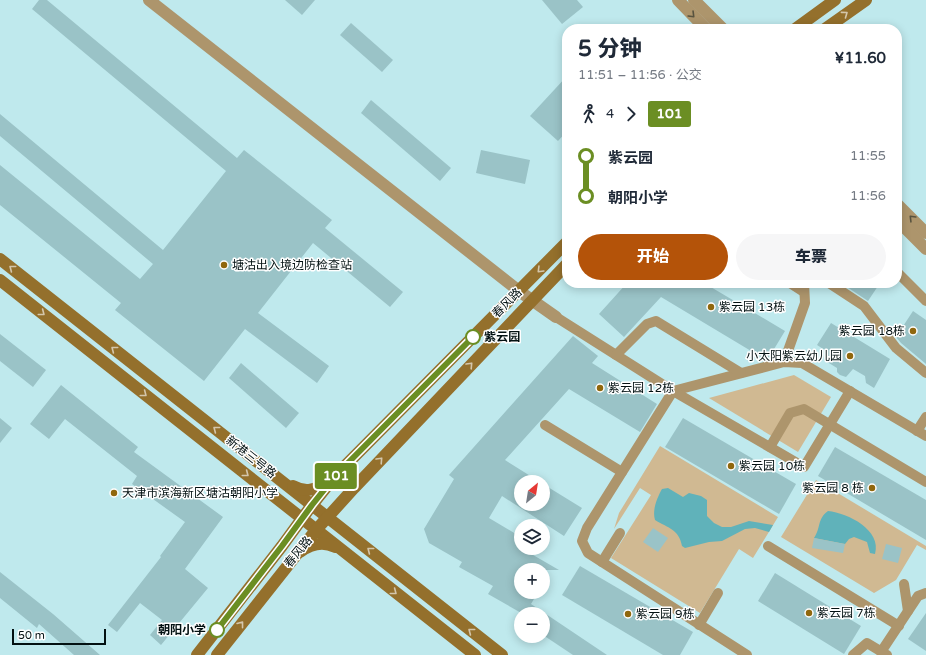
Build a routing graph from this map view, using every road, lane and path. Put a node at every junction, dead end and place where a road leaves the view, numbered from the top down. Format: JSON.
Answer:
{"nodes":[{"id":1,"x":149,"y":0,"type":"edge"},
{"id":2,"x":678,"y":0,"type":"edge"},
{"id":3,"x":694,"y":0,"type":"edge"},
{"id":4,"x":835,"y":0,"type":"edge"},
{"id":5,"x":866,"y":0,"type":"edge"},
{"id":6,"x":701,"y":24,"type":"edge"},
{"id":7,"x":718,"y":24,"type":"edge"},
{"id":8,"x":802,"y":24,"type":"edge"},
{"id":9,"x":832,"y":24,"type":"edge"},
{"id":10,"x":902,"y":209,"type":"edge"},
{"id":11,"x":902,"y":225,"type":"edge"},
{"id":12,"x":926,"y":233,"type":"edge"},
{"id":13,"x":562,"y":247,"type":"edge"},
{"id":14,"x":926,"y":249,"type":"edge"},
{"id":15,"x":0,"y":259,"type":"edge"},
{"id":16,"x":562,"y":269,"type":"edge"},
{"id":17,"x":902,"y":277,"type":"edge"},
{"id":18,"x":0,"y":280,"type":"edge"},
{"id":19,"x":804,"y":288,"type":"edge"},
{"id":20,"x":837,"y":288,"type":"edge"},
{"id":21,"x":519,"y":291,"type":"junction"},
{"id":22,"x":532,"y":300,"type":"junction"},
{"id":23,"x":926,"y":301,"type":"edge"},
{"id":24,"x":556,"y":317,"type":"joint"},
{"id":25,"x":616,"y":355,"type":"junction"},
{"id":26,"x":784,"y":362,"type":"junction"},
{"id":27,"x":741,"y":373,"type":"junction"},
{"id":28,"x":926,"y":373,"type":"edge"},
{"id":29,"x":673,"y":391,"type":"junction"},
{"id":30,"x":850,"y":391,"type":"junction"},
{"id":31,"x":926,"y":417,"type":"edge"},
{"id":32,"x":545,"y":425,"type":"dead end"},
{"id":33,"x":830,"y":425,"type":"junction"},
{"id":34,"x":922,"y":433,"type":"edge"},
{"id":35,"x":770,"y":447,"type":"junction"},
{"id":36,"x":622,"y":472,"type":"junction"},
{"id":37,"x":336,"y":475,"type":"junction"},
{"id":38,"x":279,"y":479,"type":"junction"},
{"id":39,"x":926,"y":482,"type":"edge"},
{"id":40,"x":354,"y":488,"type":"junction"},
{"id":41,"x":266,"y":490,"type":"junction"},
{"id":42,"x":312,"y":507,"type":"junction"},
{"id":43,"x":316,"y":523,"type":"junction"},
{"id":44,"x":620,"y":533,"type":"dead end"},
{"id":45,"x":768,"y":546,"type":"dead end"},
{"id":46,"x":342,"y":550,"type":"junction"},
{"id":47,"x":294,"y":556,"type":"junction"},
{"id":48,"x":602,"y":562,"type":"junction"},
{"id":49,"x":904,"y":584,"type":"dead end"},
{"id":50,"x":718,"y":593,"type":"dead end"},
{"id":51,"x":926,"y":593,"type":"edge"},
{"id":52,"x":908,"y":611,"type":"junction"},
{"id":53,"x":700,"y":624,"type":"junction"},
{"id":54,"x":898,"y":626,"type":"junction"},
{"id":55,"x":884,"y":653,"type":"edge"},
{"id":56,"x":197,"y":655,"type":"edge"},
{"id":57,"x":217,"y":655,"type":"edge"},
{"id":58,"x":475,"y":655,"type":"edge"},
{"id":59,"x":502,"y":655,"type":"edge"},
{"id":60,"x":747,"y":655,"type":"edge"},
{"id":61,"x":853,"y":655,"type":"edge"}],
"edges":[{"from":1,"to":21,"type":"street"},
{"from":2,"to":6,"type":"street","one_way":true},
{"from":3,"to":7,"type":"street"},
{"from":4,"to":8,"type":"main road"},
{"from":9,"to":5,"type":"main road","one_way":true},
{"from":12,"to":10,"type":"street","one_way":true},
{"from":11,"to":14,"type":"street"},
{"from":13,"to":21,"type":"main road","name":"春风路","one_way":true},
{"from":38,"to":15,"type":"main road","name":"新港三号路","one_way":true},
{"from":16,"to":22,"type":"main road","name":"春风路"},
{"from":17,"to":23,"type":"street"},
{"from":18,"to":41,"type":"main road","name":"新港三号路","one_way":true},
{"from":19,"to":26,"type":"street"},
{"from":20,"to":28,"type":"street"},
{"from":21,"to":22,"type":"street"},
{"from":21,"to":37,"type":"main road","name":"春风路"},
{"from":22,"to":24,"type":"street"},
{"from":40,"to":22,"type":"main road","name":"春风路","one_way":true},
{"from":24,"to":25,"type":"street"},
{"from":25,"to":27,"type":"street"},
{"from":25,"to":29,"type":"street"},
{"from":26,"to":27,"type":"street"},
{"from":26,"to":30,"type":"street"},
{"from":27,"to":29,"type":"street"},
{"from":29,"to":35,"type":"street"},
{"from":29,"to":36,"type":"street"},
{"from":30,"to":33,"type":"street"},
{"from":30,"to":34,"type":"street"},
{"from":31,"to":34,"type":"street"},
{"from":32,"to":36,"type":"street"},
{"from":33,"to":35,"type":"street"},
{"from":33,"to":35,"type":"street"},
{"from":33,"to":39,"type":"street"},
{"from":36,"to":48,"type":"street"},
{"from":37,"to":38,"type":"main road"},
{"from":37,"to":42,"type":"main road","name":"春风路"},
{"from":38,"to":42,"type":"main road","name":"新港三号路"},
{"from":40,"to":42,"type":"main road"},
{"from":40,"to":43,"type":"main road","name":"春风路"},
{"from":41,"to":42,"type":"main road"},
{"from":41,"to":43,"type":"main road","name":"新港三号路"},
{"from":42,"to":43,"type":"main road","name":"春风路"},
{"from":42,"to":43,"type":"main road","name":"新港三号路"},
{"from":43,"to":46,"type":"main road","name":"新港三号路"},
{"from":43,"to":47,"type":"main road","name":"春风路"},
{"from":43,"to":56,"type":"main road","name":"春风路"},
{"from":59,"to":43,"type":"main road","one_way":true},
{"from":44,"to":48,"type":"street"},
{"from":45,"to":54,"type":"street"},
{"from":46,"to":47,"type":"main road"},
{"from":46,"to":58,"type":"main road","name":"新港三号路","one_way":true},
{"from":57,"to":47,"type":"main road","name":"春风路","one_way":true},
{"from":48,"to":53,"type":"street"},
{"from":49,"to":52,"type":"street"},
{"from":50,"to":53,"type":"street"},
{"from":51,"to":52,"type":"street"},
{"from":52,"to":54,"type":"street"},
{"from":53,"to":60,"type":"street"},
{"from":54,"to":55,"type":"street"},
{"from":55,"to":61,"type":"street"}]}
